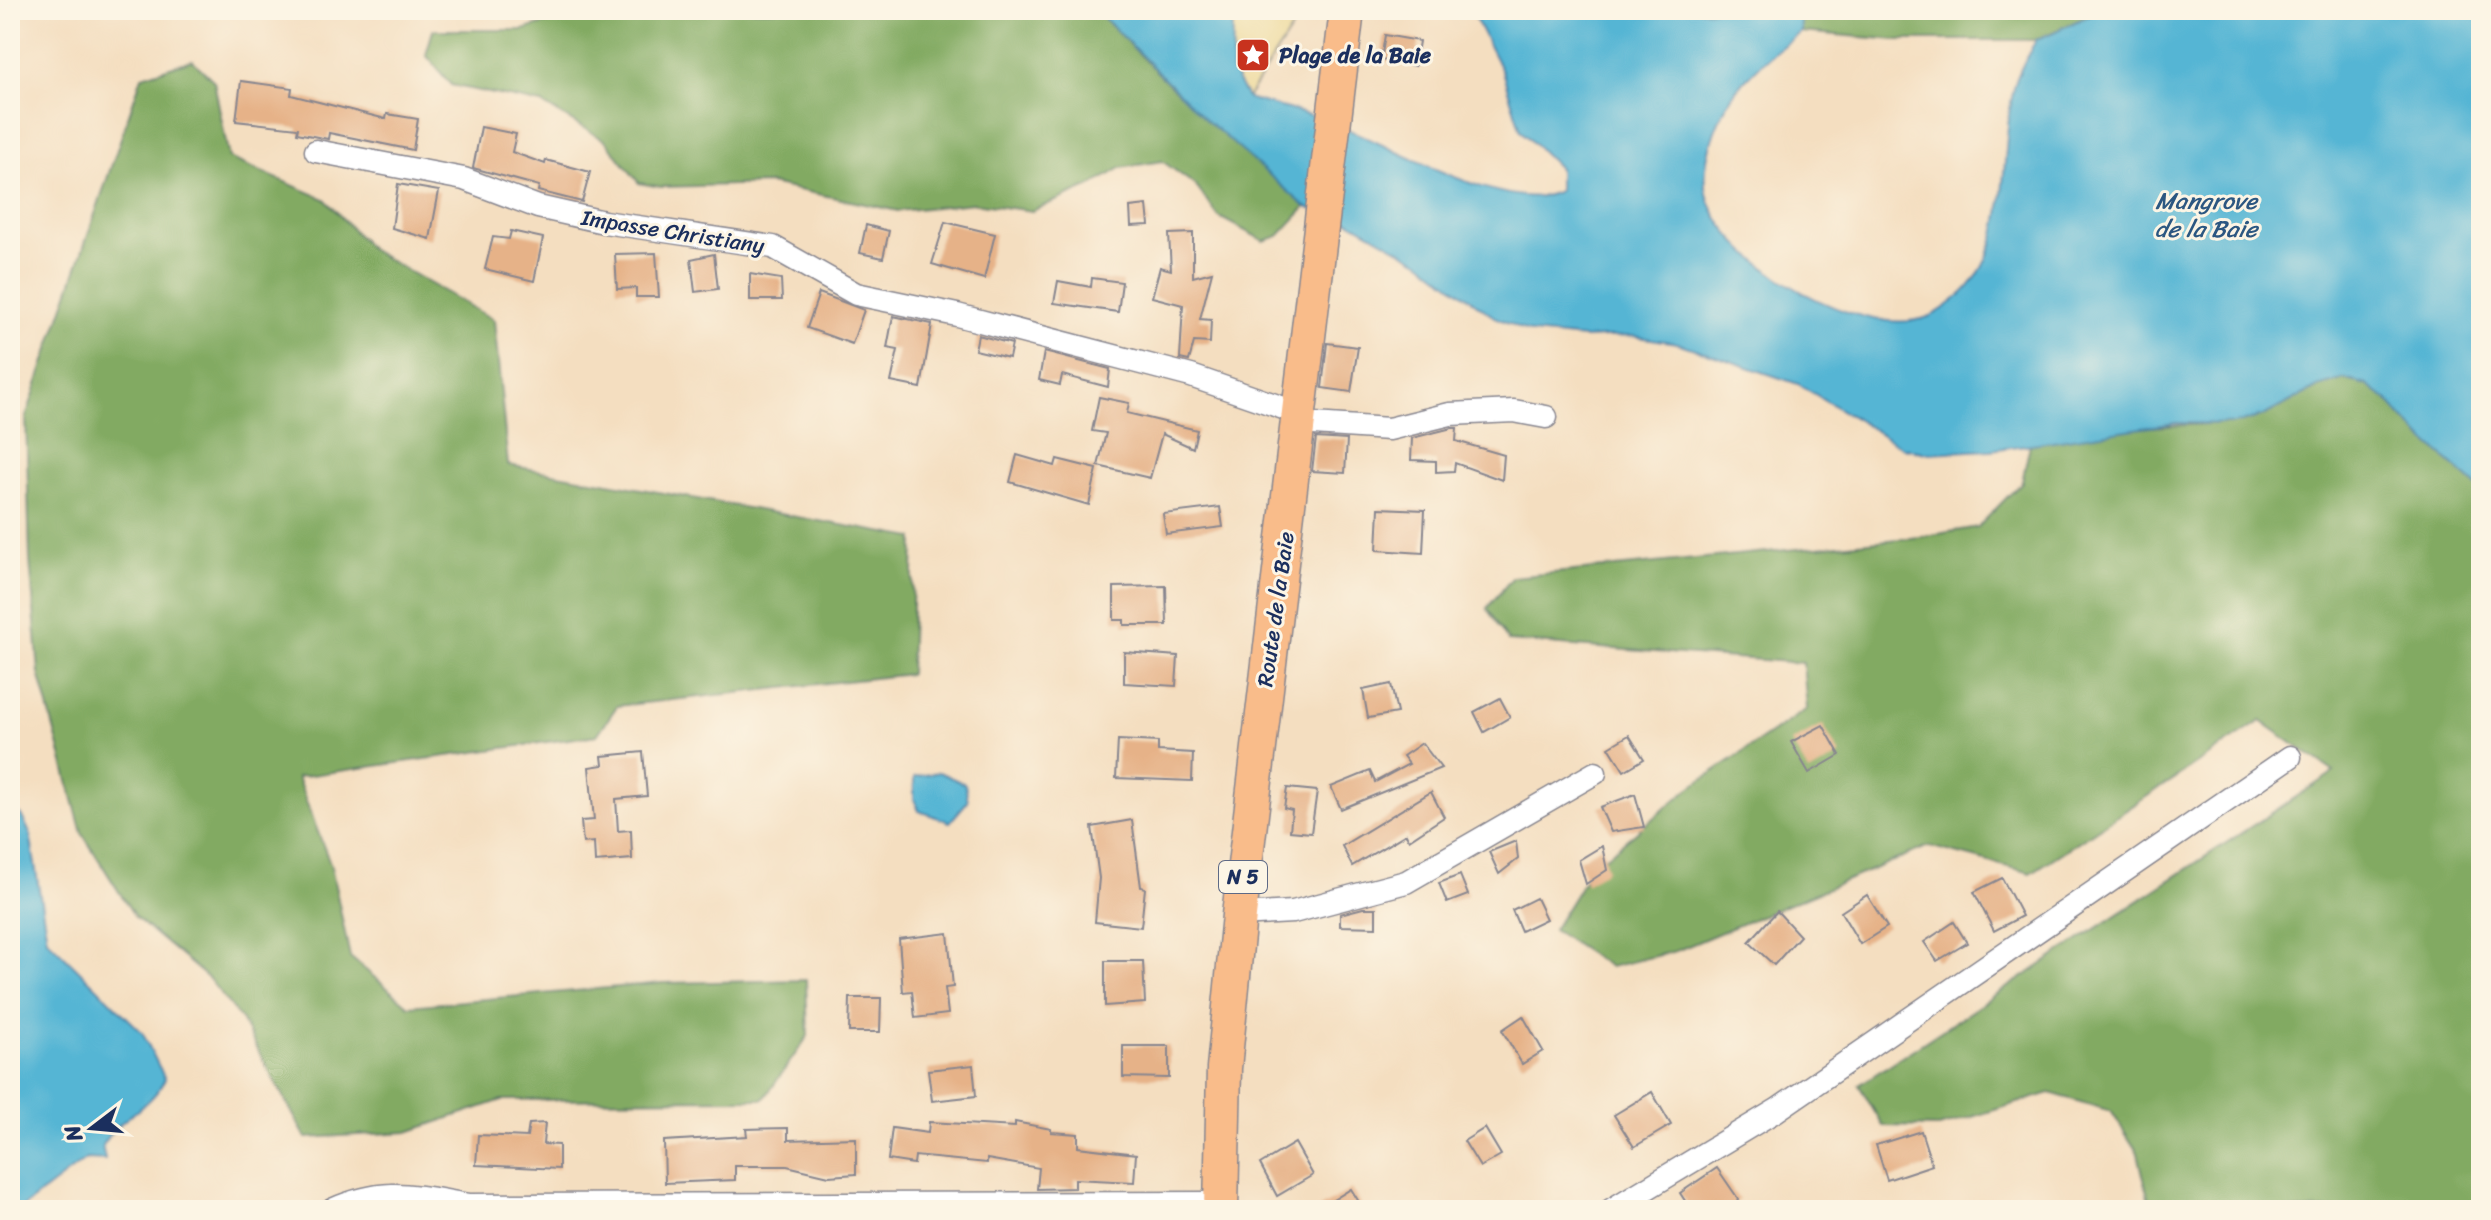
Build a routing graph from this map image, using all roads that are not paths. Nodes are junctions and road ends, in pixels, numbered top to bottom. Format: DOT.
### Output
graph roads {
  1 [pos="1347,10"];
  2 [pos="316,151"];
  3 [pos="1546,417"];
  4 [pos="1298,418"];
  5 [pos="2290,757"];
  6 [pos="1595,773"];
  7 [pos="1239,915"];
  8 [pos="1123,1206"];
  9 [pos="1220,1207"];
  10 [pos="332,1210"];
  11 [pos="1611,1210"];
  1 -- 4 [label="main road, Route de la Baie / N 5"];
  2 -- 4 [label="street, Impasse Christiany"];
  3 -- 4 [label="street, Impasse Christiany"];
  4 -- 7 [label="main road, Route de la Baie / N 5"];
  5 -- 11 [label="street"];
  6 -- 7 [label="street"];
  7 -- 9 [label="main road, Route de la Baie / N 5"];
  8 -- 9 [label="street"];
  8 -- 10 [label="street"];
}
